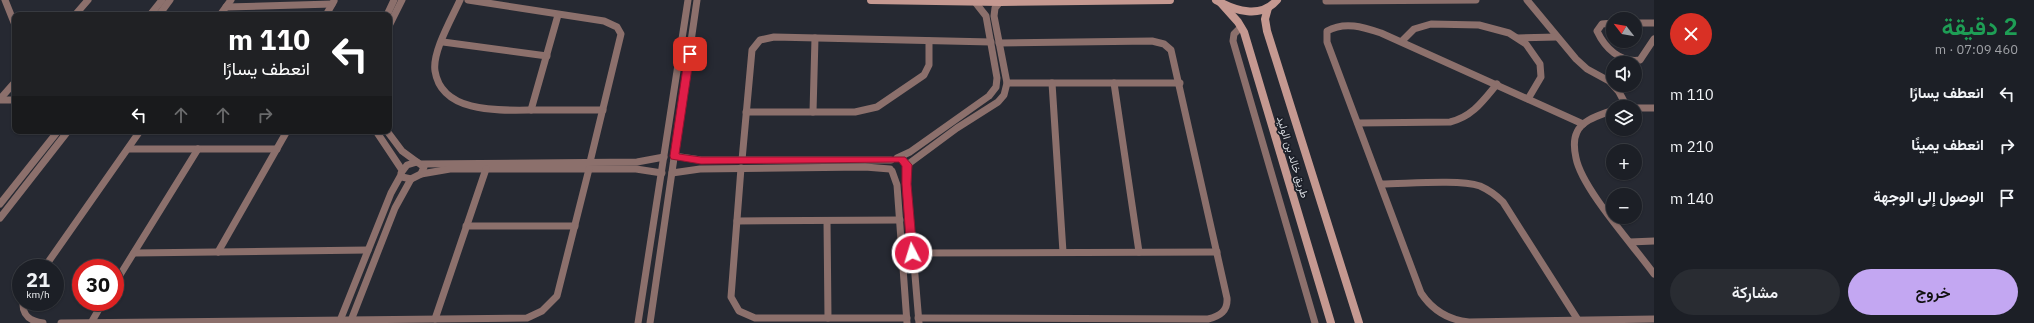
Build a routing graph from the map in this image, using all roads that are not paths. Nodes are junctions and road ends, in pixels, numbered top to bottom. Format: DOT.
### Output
graph roads {
  1 [pos="5,0"];
  2 [pos="88,0"];
  3 [pos="162,0"];
  4 [pos="170,0"];
  5 [pos="231,0"];
  6 [pos="394,0"];
  7 [pos="402,0"];
  8 [pos="460,0"];
  9 [pos="468,0"];
  10 [pos="688,0"];
  11 [pos="698,0"];
  12 [pos="871,0"];
  13 [pos="1170,0"];
  14 [pos="1211,0"];
  15 [pos="1277,0"];
  16 [pos="1344,0"];
  17 [pos="1443,0"];
  18 [pos="1453,0"];
  19 [pos="1476,0"];
  20 [pos="1527,0"];
  21 [pos="1326,1"];
  22 [pos="333,2"];
  23 [pos="975,2"];
  24 [pos="1000,2"];
  25 [pos="1219,2"];
  26 [pos="226,7"];
  27 [pos="1268,8"];
  28 [pos="78,12"];
  29 [pos="152,12"];
  30 [pos="160,12"];
  31 [pos="222,12"];
  32 [pos="328,12"];
  33 [pos="388,12"];
  34 [pos="558,15"];
  35 [pos="12,18"];
  36 [pos="392,20"];
  37 [pos="1642,23"];
  38 [pos="1654,23"];
  39 [pos="1606,24"];
  40 [pos="1241,27"];
  41 [pos="1557,37"];
  42 [pos="815,38"];
  43 [pos="1518,38"];
  44 [pos="1654,39"];
  45 [pos="928,41"];
  46 [pos="443,42"];
  47 [pos="991,42"];
  48 [pos="1402,42"];
  49 [pos="999,43"];
  50 [pos="1606,44"];
  51 [pos="1608,48"];
  52 [pos="547,56"];
  53 [pos="1007,83"];
  54 [pos="1052,83"];
  55 [pos="1114,83"];
  56 [pos="1180,84"];
  57 [pos="1496,84"];
  58 [pos="12,85"];
  59 [pos="3,93"];
  60 [pos="0,99"];
  61 [pos="1528,99"];
  62 [pos="12,100"];
  63 [pos="1623,100"];
  64 [pos="1642,108"];
  65 [pos="1654,108"];
  66 [pos="531,110"];
  67 [pos="603,110"];
  68 [pos="746,112"];
  69 [pos="814,112"];
  70 [pos="1606,113"];
  71 [pos="1358,123"];
  72 [pos="1583,124"];
  73 [pos="56,134"];
  74 [pos="66,134"];
  75 [pos="138,134"];
  76 [pos="285,134"];
  77 [pos="378,134"];
  78 [pos="389,134"];
  79 [pos="198,148"];
  80 [pos="128,149"];
  81 [pos="277,149"];
  82 [pos="674,156"];
  83 [pos="664,157"];
  84 [pos="894,159"];
  85 [pos="419,163"];
  86 [pos="742,164"];
  87 [pos="590,165"];
  88 [pos="907,167"];
  89 [pos="486,169"];
  90 [pos="891,170"];
  91 [pos="401,172"];
  92 [pos="662,173"];
  93 [pos="672,173"];
  94 [pos="421,174"];
  95 [pos="30,178"];
  96 [pos="20,179"];
  97 [pos="411,179"];
  98 [pos="1381,184"];
  99 [pos="0,204"];
  100 [pos="0,218"];
  101 [pos="900,220"];
  102 [pos="737,221"];
  103 [pos="827,221"];
  104 [pos="654,224"];
  105 [pos="664,224"];
  106 [pos="466,226"];
  107 [pos="575,226"];
  108 [pos="1654,241"];
  109 [pos="1630,242"];
  110 [pos="368,250"];
  111 [pos="218,252"];
  112 [pos="1063,252"];
  113 [pos="1138,252"];
  114 [pos="1217,252"];
  115 [pos="134,253"];
  116 [pos="912,253"];
  117 [pos="50,259"];
  118 [pos="124,269"];
  119 [pos="1654,274"];
  120 [pos="23,311"];
  121 [pos="97,311"];
  122 [pos="828,318"];
  123 [pos="435,319"];
  124 [pos="1654,319"];
  125 [pos="907,320"];
  126 [pos="918,320"];
  127 [pos="1578,320"];
  128 [pos="350,321"];
  129 [pos="339,322"];
  130 [pos="43,323"];
  131 [pos="61,323"];
  132 [pos="90,323"];
  133 [pos="638,323"];
  134 [pos="650,323"];
  135 [pos="1315,323"];
  136 [pos="1331,323"];
  137 [pos="1359,323"];
  1 -- 35 [label="street"];
  2 -- 28 [label="street"];
  3 -- 29 [label="street"];
  4 -- 30 [label="street"];
  5 -- 26 [label="street"];
  6 -- 33 [label="street"];
  7 -- 36 [label="street"];
  8 -- 46 [label="street"];
  9 -- 34 [label="street"];
  10 -- 83 [label="street"];
  11 -- 82 [label="street"];
  12 -- 23 [label="street"];
  13 -- 24 [label="street"];
  14 -- 25 [label="street"];
  15 -- 27 [label="street"];
  16 -- 17 [label="street"];
  16 -- 21 [label="street"];
  17 -- 18 [label="street"];
  18 -- 19 [label="street"];
  20 -- 41 [label="street"];
  22 -- 26 [label="street"];
  22 -- 32 [label="street"];
  23 -- 24 [label="street"];
  23 -- 47 [label="street"];
  24 -- 49 [label="street"];
  25 -- 27 [label="street"];
  25 -- 40 [label="street, طريق خالد بن الوليد"];
  26 -- 31 [label="street"];
  27 -- 137 [label="street, طريق خالد بن الوليد"];
  34 -- 52 [label="street"];
  34 -- 67 [label="street"];
  37 -- 38 [label="street"];
  39 -- 50 [label="street"];
  40 -- 135 [label="street"];
  40 -- 136 [label="street, طريق خالد بن الوليد"];
  41 -- 43 [label="street"];
  41 -- 63 [label="street"];
  42 -- 45 [label="street"];
  42 -- 68 [label="street"];
  42 -- 69 [label="street"];
  43 -- 48 [label="street"];
  43 -- 61 [label="street"];
  44 -- 51 [label="street"];
  45 -- 47 [label="street"];
  45 -- 69 [label="street"];
  46 -- 52 [label="street"];
  46 -- 66 [label="street"];
  47 -- 84 [label="street"];
  48 -- 57 [label="street"];
  48 -- 71 [label="street"];
  49 -- 53 [label="street"];
  49 -- 56 [label="street"];
  52 -- 66 [label="street"];
  53 -- 54 [label="street"];
  53 -- 88 [label="street"];
  54 -- 55 [label="street"];
  54 -- 112 [label="street"];
  55 -- 56 [label="street"];
  55 -- 113 [label="street"];
  56 -- 114 [label="street"];
  57 -- 61 [label="street"];
  57 -- 71 [label="street"];
  58 -- 59 [label="street"];
  59 -- 60 [label="street"];
  60 -- 62 [label="street"];
  61 -- 72 [label="street"];
  64 -- 65 [label="street"];
  66 -- 67 [label="street"];
  67 -- 87 [label="street"];
  68 -- 69 [label="street"];
  68 -- 86 [label="street"];
  70 -- 72 [label="street"];
  71 -- 98 [label="street"];
  72 -- 109 [label="street"];
  73 -- 96 [label="street"];
  74 -- 95 [label="street"];
  75 -- 80 [label="street"];
  76 -- 81 [label="street"];
  77 -- 91 [label="street"];
  78 -- 85 [label="street"];
  79 -- 80 [label="street"];
  79 -- 81 [label="street"];
  79 -- 115 [label="street"];
  80 -- 117 [label="street"];
  81 -- 111 [label="street"];
  82 -- 86 [label="street"];
  82 -- 93 [label="street"];
  83 -- 87 [label="street"];
  83 -- 92 [label="street"];
  84 -- 86 [label="street"];
  84 -- 88 [label="street"];
  84 -- 90 [label="street"];
  85 -- 87 [label="street"];
  85 -- 91 [label="street"];
  85 -- 94 [label="street"];
  86 -- 90 [label="street"];
  86 -- 93 [label="street"];
  86 -- 102 [label="street"];
  87 -- 89 [label="street"];
  87 -- 92 [label="street"];
  87 -- 107 [label="street"];
  88 -- 90 [label="street"];
  88 -- 116 [label="street"];
  89 -- 94 [label="street"];
  89 -- 106 [label="street"];
  90 -- 101 [label="street"];
  91 -- 97 [label="street"];
  91 -- 110 [label="street"];
  92 -- 104 [label="street"];
  93 -- 105 [label="street"];
  94 -- 97 [label="street"];
  95 -- 96 [label="street"];
  95 -- 100 [label="street"];
  96 -- 99 [label="street"];
  97 -- 128 [label="street"];
  98 -- 127 [label="street"];
  98 -- 127 [label="street"];
  101 -- 103 [label="street"];
  101 -- 125 [label="street"];
  102 -- 103 [label="street"];
  102 -- 122 [label="street"];
  103 -- 122 [label="street"];
  104 -- 105 [label="street"];
  104 -- 133 [label="street"];
  105 -- 134 [label="street"];
  106 -- 107 [label="street"];
  106 -- 123 [label="street"];
  107 -- 123 [label="street"];
  108 -- 109 [label="street"];
  109 -- 119 [label="street"];
  110 -- 111 [label="street"];
  110 -- 129 [label="street"];
  111 -- 115 [label="street"];
  112 -- 113 [label="street"];
  112 -- 116 [label="street"];
  113 -- 114 [label="street"];
  114 -- 126 [label="street"];
  115 -- 118 [label="street"];
  116 -- 126 [label="street"];
  120 -- 130 [label="street"];
  121 -- 132 [label="street"];
  122 -- 125 [label="street"];
  123 -- 128 [label="street"];
  124 -- 127 [label="street"];
  128 -- 129 [label="street"];
  129 -- 132 [label="street"];
  131 -- 132 [label="street"];
}
